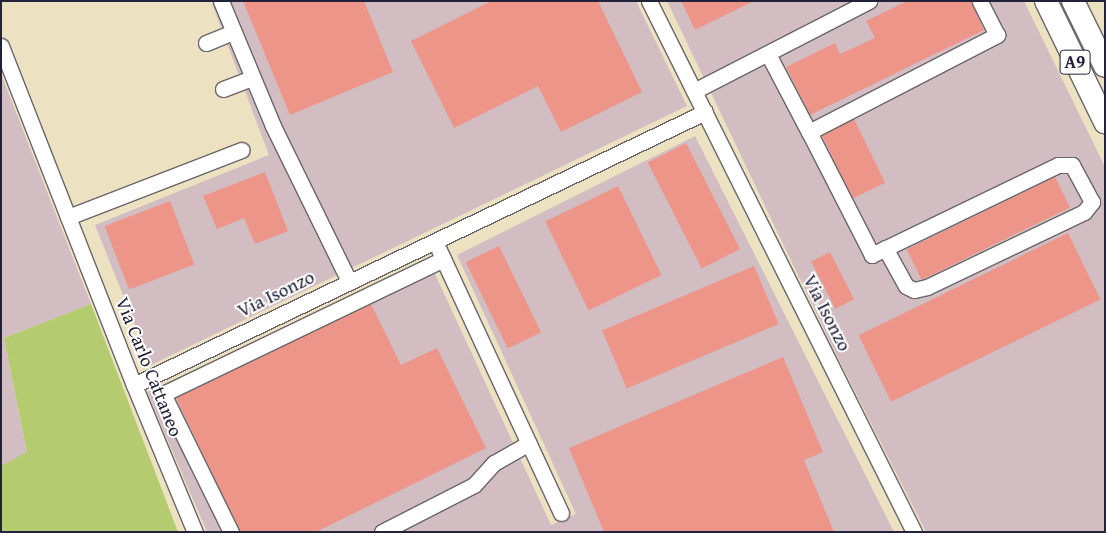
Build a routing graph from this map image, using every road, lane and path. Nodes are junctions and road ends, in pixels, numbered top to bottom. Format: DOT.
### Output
graph roads {
  1 [pos="221,1"];
  2 [pos="650,1"];
  3 [pos="869,1"];
  4 [pos="980,1"];
  5 [pos="1046,1"];
  6 [pos="1073,1"];
  7 [pos="233,32"];
  8 [pos="206,43"];
  9 [pos="1,46"];
  10 [pos="768,54"];
  11 [pos="1105,66"];
  12 [pos="252,78"];
  13 [pos="222,89"];
  14 [pos="694,91"];
  15 [pos="705,112"];
  16 [pos="1105,122"];
  17 [pos="810,132"];
  18 [pos="242,150"];
  19 [pos="68,216"];
  20 [pos="434,239"];
  21 [pos="885,248"];
  22 [pos="443,258"];
  23 [pos="349,282"];
  24 [pos="134,385"];
  25 [pos="528,443"];
  26 [pos="561,513"];
  27 [pos="195,532"];
  28 [pos="230,532"];
  29 [pos="382,532"];
  30 [pos="914,532"];
  1 -- 7 [label="street"];
  2 -- 14 [label="street, Via Isonzo"];
  3 -- 10 [label="street"];
  4 -- 17 [label="street"];
  5 -- 16 [label="highway, A9"];
  6 -- 11 [label="highway, A9"];
  7 -- 8 [label="street"];
  7 -- 12 [label="street"];
  9 -- 19 [label="street, Via Carlo Cattaneo"];
  10 -- 14 [label="street"];
  10 -- 17 [label="street"];
  12 -- 13 [label="street"];
  12 -- 23 [label="street"];
  14 -- 15 [label="street, Via Isonzo"];
  15 -- 20 [label="street, Via Isonzo"];
  15 -- 30 [label="street, Via Isonzo"];
  17 -- 21 [label="street"];
  18 -- 19 [label="street"];
  19 -- 24 [label="street, Via Carlo Cattaneo"];
  20 -- 22 [label="street"];
  20 -- 23 [label="street, Via Isonzo"];
  21 -- 21 [label="street"];
  22 -- 25 [label="street"];
  22 -- 28 [label="street"];
  23 -- 24 [label="street, Via Isonzo"];
  24 -- 27 [label="street, Via Carlo Cattaneo"];
  25 -- 26 [label="street"];
  25 -- 29 [label="street"];
}
